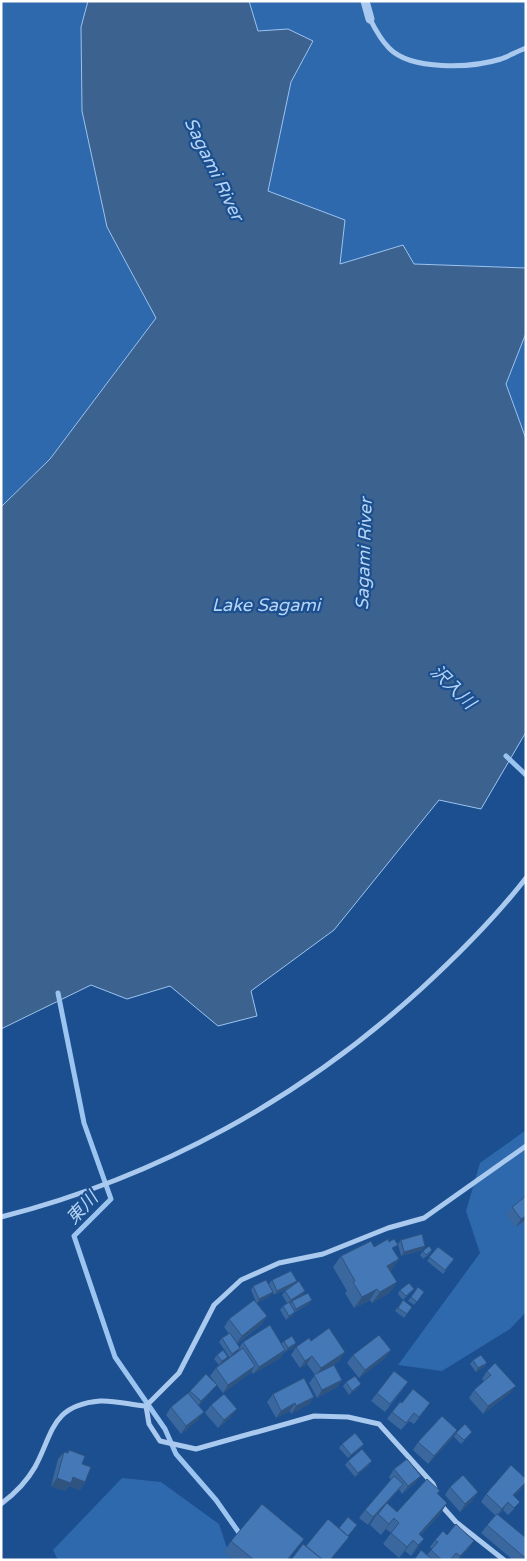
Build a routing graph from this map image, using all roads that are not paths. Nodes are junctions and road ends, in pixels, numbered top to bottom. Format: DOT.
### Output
graph roads {
  1 [pos="365,1"];
  2 [pos="370,19"];
  3 [pos="526,48"];
  4 [pos="526,878"];
  5 [pos="526,1146"];
  6 [pos="1,1217"];
  7 [pos="146,1406"];
  8 [pos="1,1504"];
  9 [pos="504,1560"];
  1 -- 2 [label="street"];
  2 -- 3 [label="street"];
  4 -- 6 [label="street"];
  5 -- 7 [label="street"];
  7 -- 8 [label="street"];
  7 -- 9 [label="street"];
}
